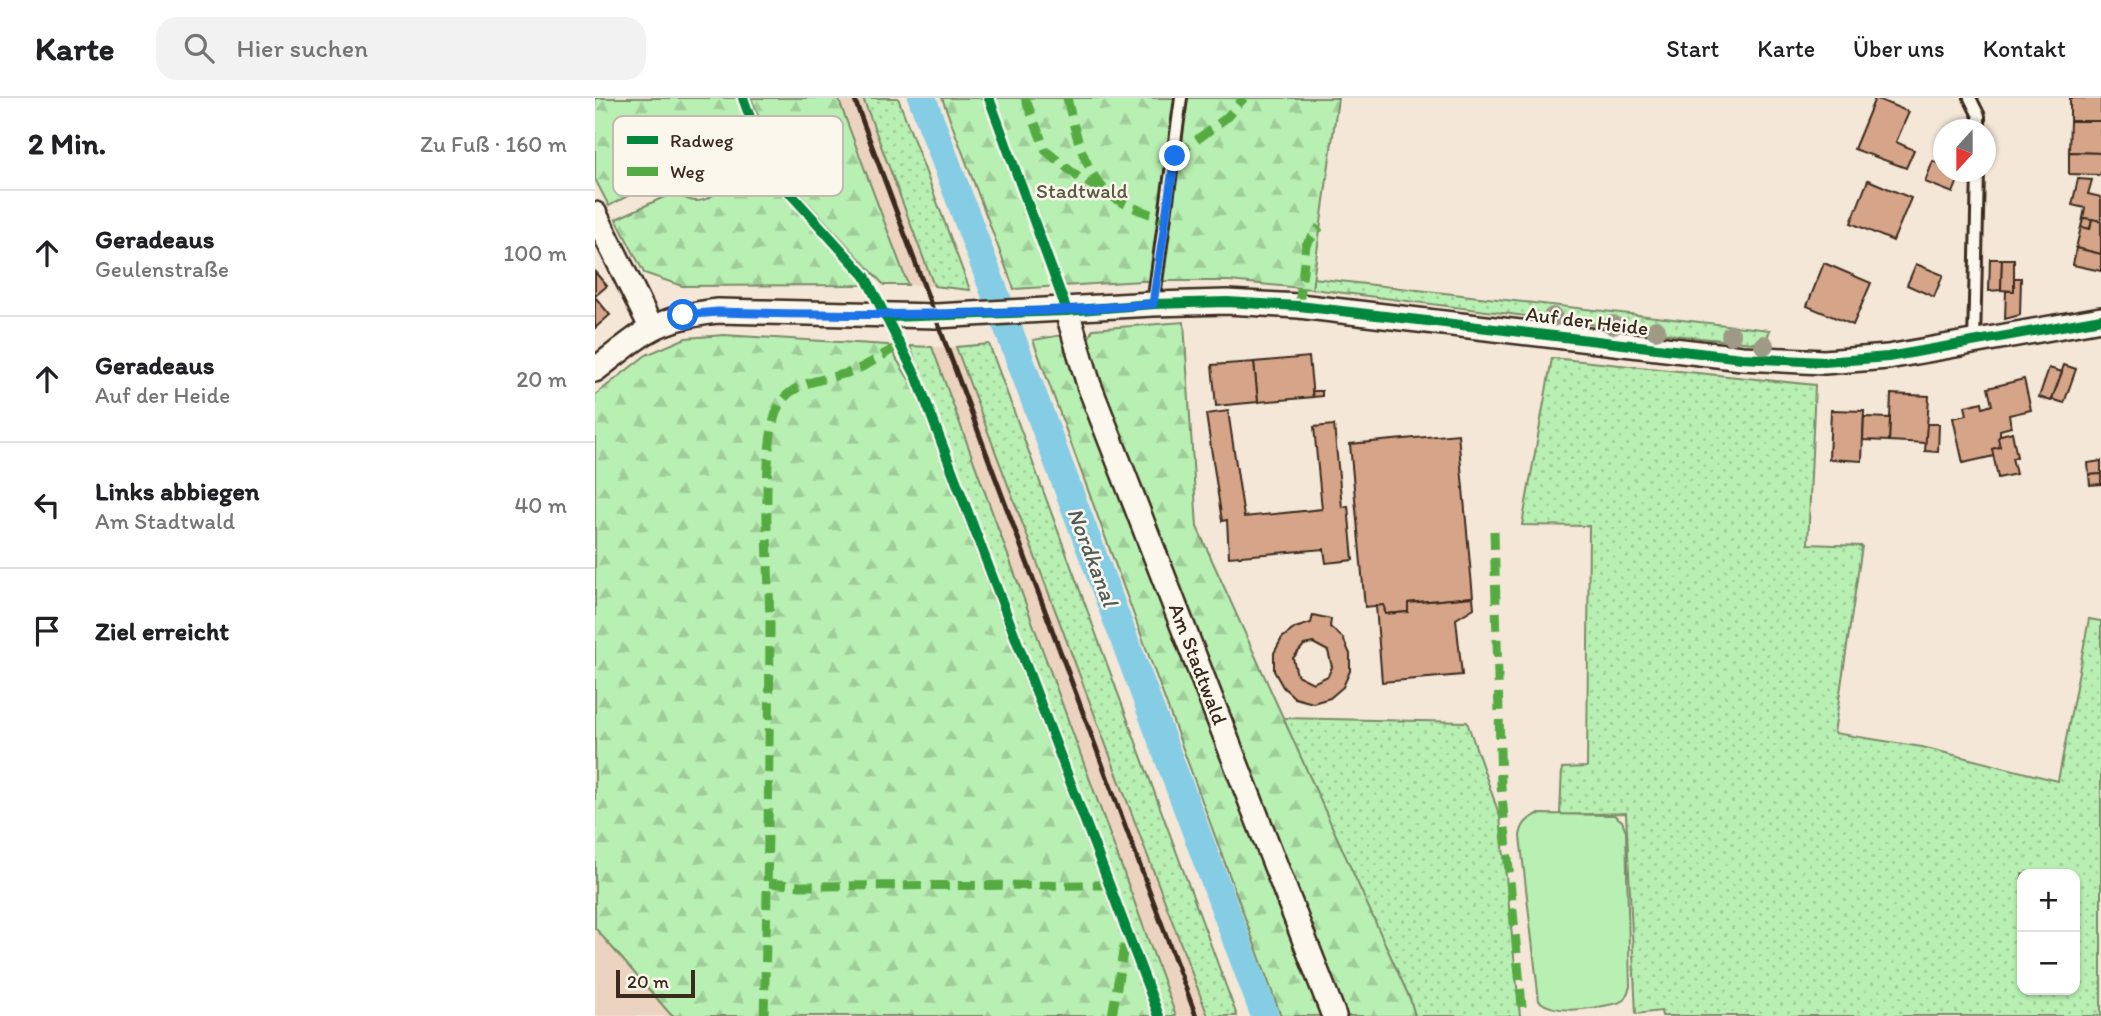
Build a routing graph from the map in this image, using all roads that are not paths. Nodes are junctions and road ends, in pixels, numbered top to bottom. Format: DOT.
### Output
graph roads {
  1 [pos="1181,98"];
  2 [pos="1971,98"];
  3 [pos="1979,119"];
  4 [pos="1978,182"];
  5 [pos="595,214"];
  6 [pos="1153,304"];
  7 [pos="1067,311"];
  8 [pos="2101,319"];
  9 [pos="651,327"];
  10 [pos="1974,343"];
  11 [pos="595,370"];
  12 [pos="1334,1016"];
  1 -- 6 [label="lane"];
  2 -- 3 [label="lane"];
  4 -- 10 [label="lane"];
  5 -- 9 [label="street"];
  6 -- 7 [label="street, Auf der Heide"];
  6 -- 10 [label="street, Auf der Heide"];
  7 -- 9 [label="street, Auf der Heide"];
  7 -- 12 [label="street, Am Stadtwald"];
  8 -- 10 [label="street, Auf der Heide"];
  9 -- 11 [label="street, Auf der Heide"];
}
